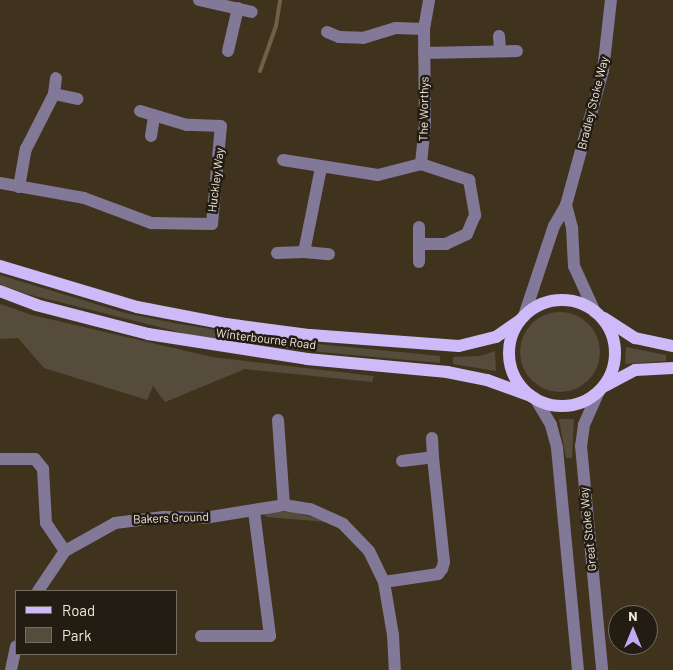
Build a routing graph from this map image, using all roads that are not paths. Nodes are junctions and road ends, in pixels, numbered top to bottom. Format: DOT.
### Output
graph roads {
  1 [pos="199,0"];
  2 [pos="429,0"];
  3 [pos="611,0"];
  4 [pos="238,8"];
  5 [pos="252,12"];
  6 [pos="424,29"];
  7 [pos="327,32"];
  8 [pos="500,36"];
  9 [pos="228,51"];
  10 [pos="500,51"];
  11 [pos="517,51"];
  12 [pos="424,53"];
  13 [pos="56,78"];
  14 [pos="54,94"];
  15 [pos="77,99"];
  16 [pos="140,111"];
  17 [pos="154,116"];
  18 [pos="151,136"];
  19 [pos="283,160"];
  20 [pos="422,164"];
  21 [pos="321,168"];
  22 [pos="0,183"];
  23 [pos="19,187"];
  24 [pos="566,205"];
  25 [pos="419,227"];
  26 [pos="419,244"];
  27 [pos="304,252"];
  28 [pos="277,253"];
  29 [pos="329,254"];
  30 [pos="419,262"];
  31 [pos="0,266"];
  32 [pos="0,291"];
  33 [pos="597,313"];
  34 [pos="522,318"];
  35 [pos="673,346"];
  36 [pos="673,368"];
  37 [pos="601,389"];
  38 [pos="533,397"];
  39 [pos="278,420"];
  40 [pos="432,438"];
  41 [pos="433,456"];
  42 [pos="0,459"];
  43 [pos="402,461"];
  44 [pos="284,505"];
  45 [pos="254,512"];
  46 [pos="65,551"];
  47 [pos="384,582"];
  48 [pos="39,590"];
  49 [pos="201,636"];
  50 [pos="15,652"];
  51 [pos="11,670"];
  52 [pos="395,670"];
  53 [pos="578,670"];
  54 [pos="602,670"];
  1 -- 4 [label="street"];
  2 -- 6 [label="street, The Worthys"];
  3 -- 24 [label="street, Bradley Stoke Way"];
  4 -- 5 [label="street"];
  4 -- 9 [label="street"];
  6 -- 7 [label="street"];
  6 -- 12 [label="street, The Worthys"];
  8 -- 10 [label="street"];
  10 -- 11 [label="street"];
  10 -- 12 [label="street"];
  12 -- 20 [label="street, The Worthys"];
  13 -- 14 [label="street"];
  14 -- 15 [label="street"];
  14 -- 23 [label="street"];
  16 -- 17 [label="street, Huckley Way"];
  17 -- 18 [label="street"];
  17 -- 23 [label="street, Huckley Way"];
  19 -- 21 [label="street"];
  20 -- 21 [label="street"];
  20 -- 26 [label="street"];
  21 -- 27 [label="street"];
  22 -- 23 [label="street, Huckley Way"];
  24 -- 33 [label="street, Bradley Stoke Way"];
  24 -- 34 [label="street, Bradley Stoke Way"];
  25 -- 26 [label="street"];
  26 -- 30 [label="street"];
  27 -- 28 [label="street"];
  27 -- 29 [label="street"];
  31 -- 34 [label="main road, Winterbourne Road"];
  32 -- 38 [label="main road, Winterbourne Road"];
  33 -- 34 [label="main road"];
  33 -- 35 [label="main road"];
  33 -- 37 [label="main road"];
  34 -- 38 [label="main road"];
  36 -- 37 [label="main road"];
  37 -- 38 [label="main road"];
  37 -- 54 [label="street, Great Stoke Way"];
  38 -- 53 [label="street, Great Stoke Way"];
  39 -- 44 [label="street"];
  40 -- 41 [label="street"];
  41 -- 43 [label="street"];
  41 -- 47 [label="street"];
  42 -- 46 [label="street"];
  44 -- 45 [label="street, Bakers Ground"];
  44 -- 47 [label="street, Bakers Ground"];
  45 -- 46 [label="street, Bakers Ground"];
  45 -- 49 [label="street"];
  46 -- 48 [label="street, Bakers Ground"];
  47 -- 52 [label="street, Bakers Ground"];
  50 -- 51 [label="street"];
}
